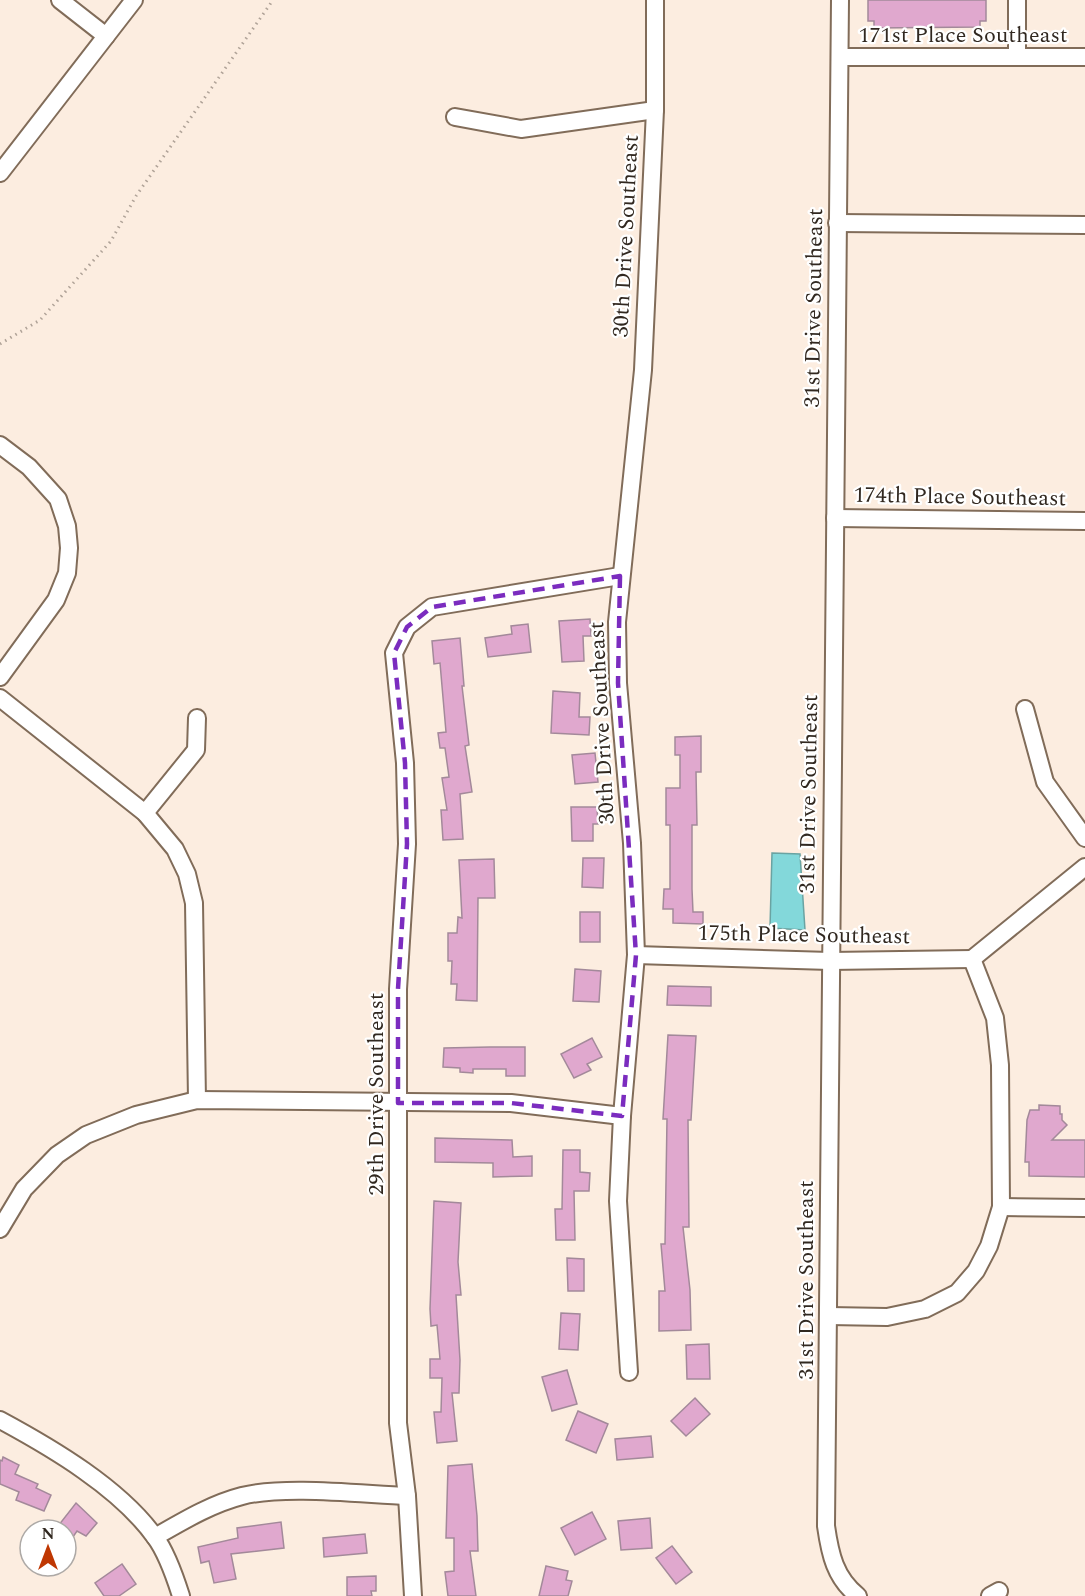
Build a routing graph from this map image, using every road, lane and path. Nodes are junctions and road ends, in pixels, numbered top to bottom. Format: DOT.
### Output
graph roads {
  1 [pos="60,0"];
  2 [pos="134,0"];
  3 [pos="273,0"];
  4 [pos="654,0"];
  5 [pos="840,0"];
  6 [pos="1017,0"];
  7 [pos="106,36"];
  8 [pos="1017,56"];
  9 [pos="840,57"];
  10 [pos="1085,57"];
  11 [pos="655,110"];
  12 [pos="455,117"];
  13 [pos="0,173"];
  14 [pos="837,223"];
  15 [pos="1085,225"];
  16 [pos="0,344"];
  17 [pos="0,446"];
  18 [pos="835,518"];
  19 [pos="1085,521"];
  20 [pos="620,576"];
  21 [pos="0,677"];
  22 [pos="0,698"];
  23 [pos="1025,708"];
  24 [pos="197,717"];
  25 [pos="145,813"];
  26 [pos="1085,838"];
  27 [pos="1085,867"];
  28 [pos="636,955"];
  29 [pos="972,959"];
  30 [pos="830,961"];
  31 [pos="197,1100"];
  32 [pos="398,1103"];
  33 [pos="622,1116"];
  34 [pos="1001,1207"];
  35 [pos="1085,1208"];
  36 [pos="0,1229"];
  37 [pos="829,1316"];
  38 [pos="629,1372"];
  39 [pos="0,1420"];
  40 [pos="406,1496"];
  41 [pos="155,1537"];
  42 [pos="182,1596"];
  43 [pos="413,1596"];
  44 [pos="858,1596"];
  1 -- 7 [label="street"];
  2 -- 7 [label="street"];
  3 -- 16 [label="path"];
  4 -- 11 [label="street, 30th Drive Southeast"];
  5 -- 9 [label="street, 31st Drive Southeast"];
  6 -- 8 [label="street"];
  7 -- 13 [label="street"];
  8 -- 9 [label="street, 171st Place Southeast"];
  8 -- 10 [label="street, 171st Place Southeast"];
  9 -- 14 [label="street, 31st Drive Southeast"];
  11 -- 12 [label="street"];
  11 -- 20 [label="street, 30th Drive Southeast"];
  14 -- 15 [label="street"];
  14 -- 18 [label="street, 31st Drive Southeast"];
  17 -- 21 [label="street"];
  18 -- 19 [label="street, 174th Place Southeast"];
  18 -- 30 [label="street, 31st Drive Southeast"];
  20 -- 28 [label="street, 30th Drive Southeast"];
  20 -- 32 [label="street, 29th Drive Southeast"];
  22 -- 25 [label="street"];
  23 -- 26 [label="street"];
  24 -- 25 [label="street"];
  25 -- 31 [label="street"];
  27 -- 29 [label="street"];
  28 -- 30 [label="street, 175th Place Southeast"];
  28 -- 33 [label="street, 30th Drive Southeast"];
  29 -- 30 [label="street, 175th Place Southeast"];
  29 -- 34 [label="street"];
  30 -- 37 [label="street, 31st Drive Southeast"];
  31 -- 32 [label="street"];
  31 -- 36 [label="street"];
  32 -- 33 [label="street"];
  32 -- 40 [label="street, 29th Drive Southeast"];
  33 -- 38 [label="street, 30th Drive Southeast"];
  34 -- 35 [label="street"];
  34 -- 37 [label="street"];
  37 -- 44 [label="street, 31st Drive Southeast"];
  39 -- 41 [label="street"];
  40 -- 41 [label="street"];
  40 -- 43 [label="street, 29th Drive Southeast"];
  41 -- 42 [label="street"];
}
